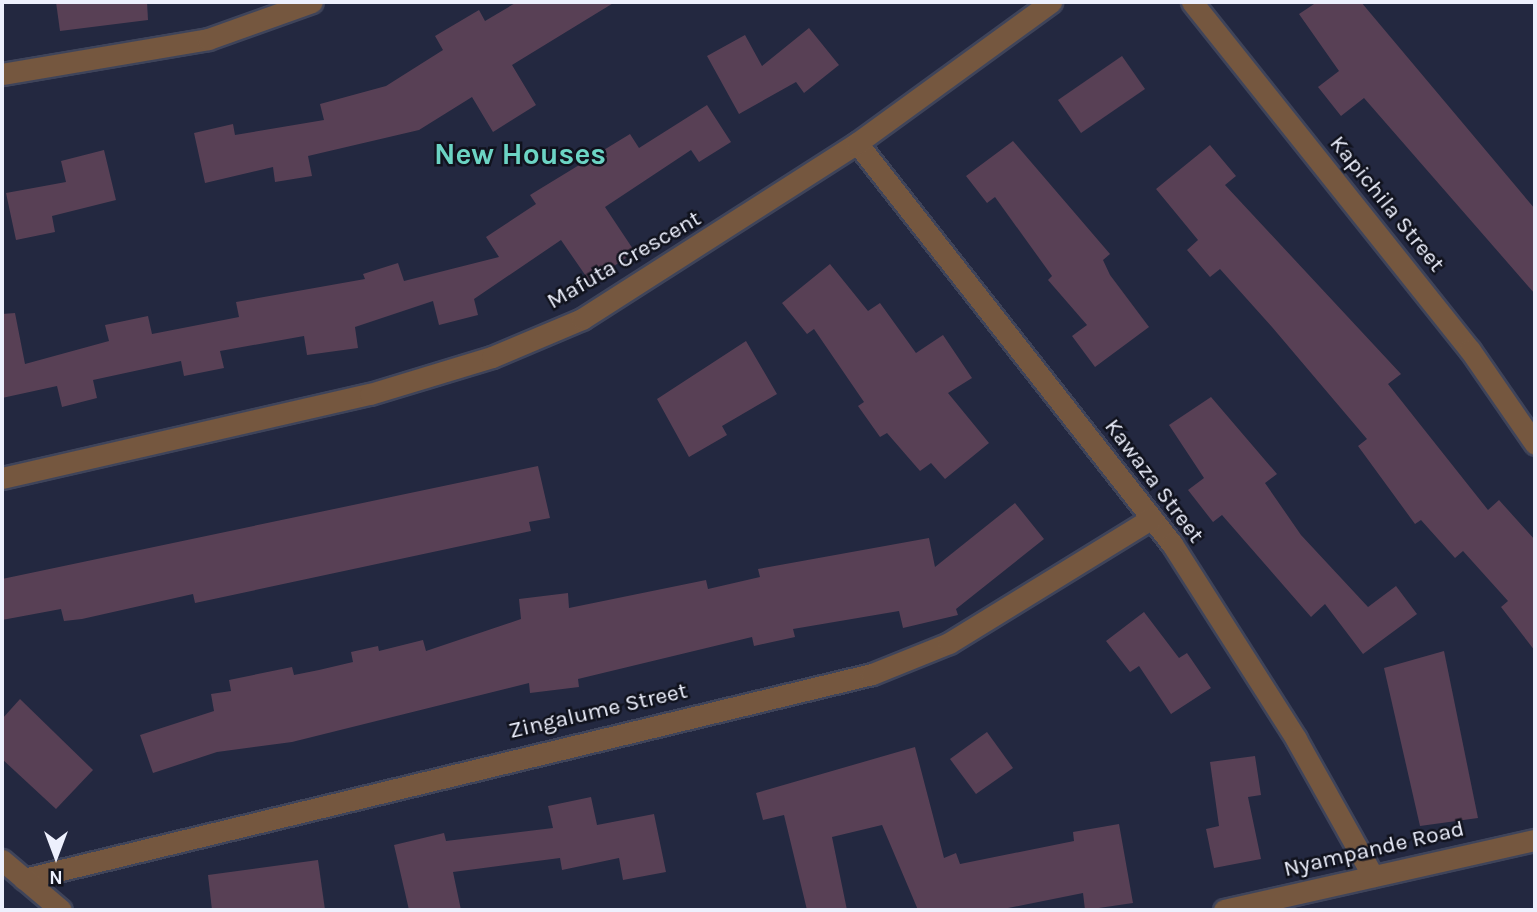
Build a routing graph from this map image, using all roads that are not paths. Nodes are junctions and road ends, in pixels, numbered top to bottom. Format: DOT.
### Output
graph roads {
  1 [pos="312,2"];
  2 [pos="1051,2"];
  3 [pos="1192,2"];
  4 [pos="2,74"];
  5 [pos="857,143"];
  6 [pos="1535,444"];
  7 [pos="2,478"];
  8 [pos="1152,518"];
  9 [pos="1535,840"];
  10 [pos="2,860"];
  11 [pos="1373,876"];
  12 [pos="24,879"];
  13 [pos="61,910"];
  14 [pos="1224,910"];
  1 -- 4 [label="street"];
  2 -- 5 [label="street, Mafuta Crescent"];
  3 -- 6 [label="street, Kapichila Street"];
  5 -- 7 [label="street, Mafuta Crescent"];
  5 -- 8 [label="street, Kawaza Street"];
  8 -- 11 [label="street, Kawaza Street"];
  8 -- 12 [label="street, Zingalume Street"];
  9 -- 11 [label="street, Nyampande Road"];
  10 -- 12 [label="street"];
  11 -- 14 [label="street, Nyampande Road"];
  12 -- 13 [label="street"];
}
